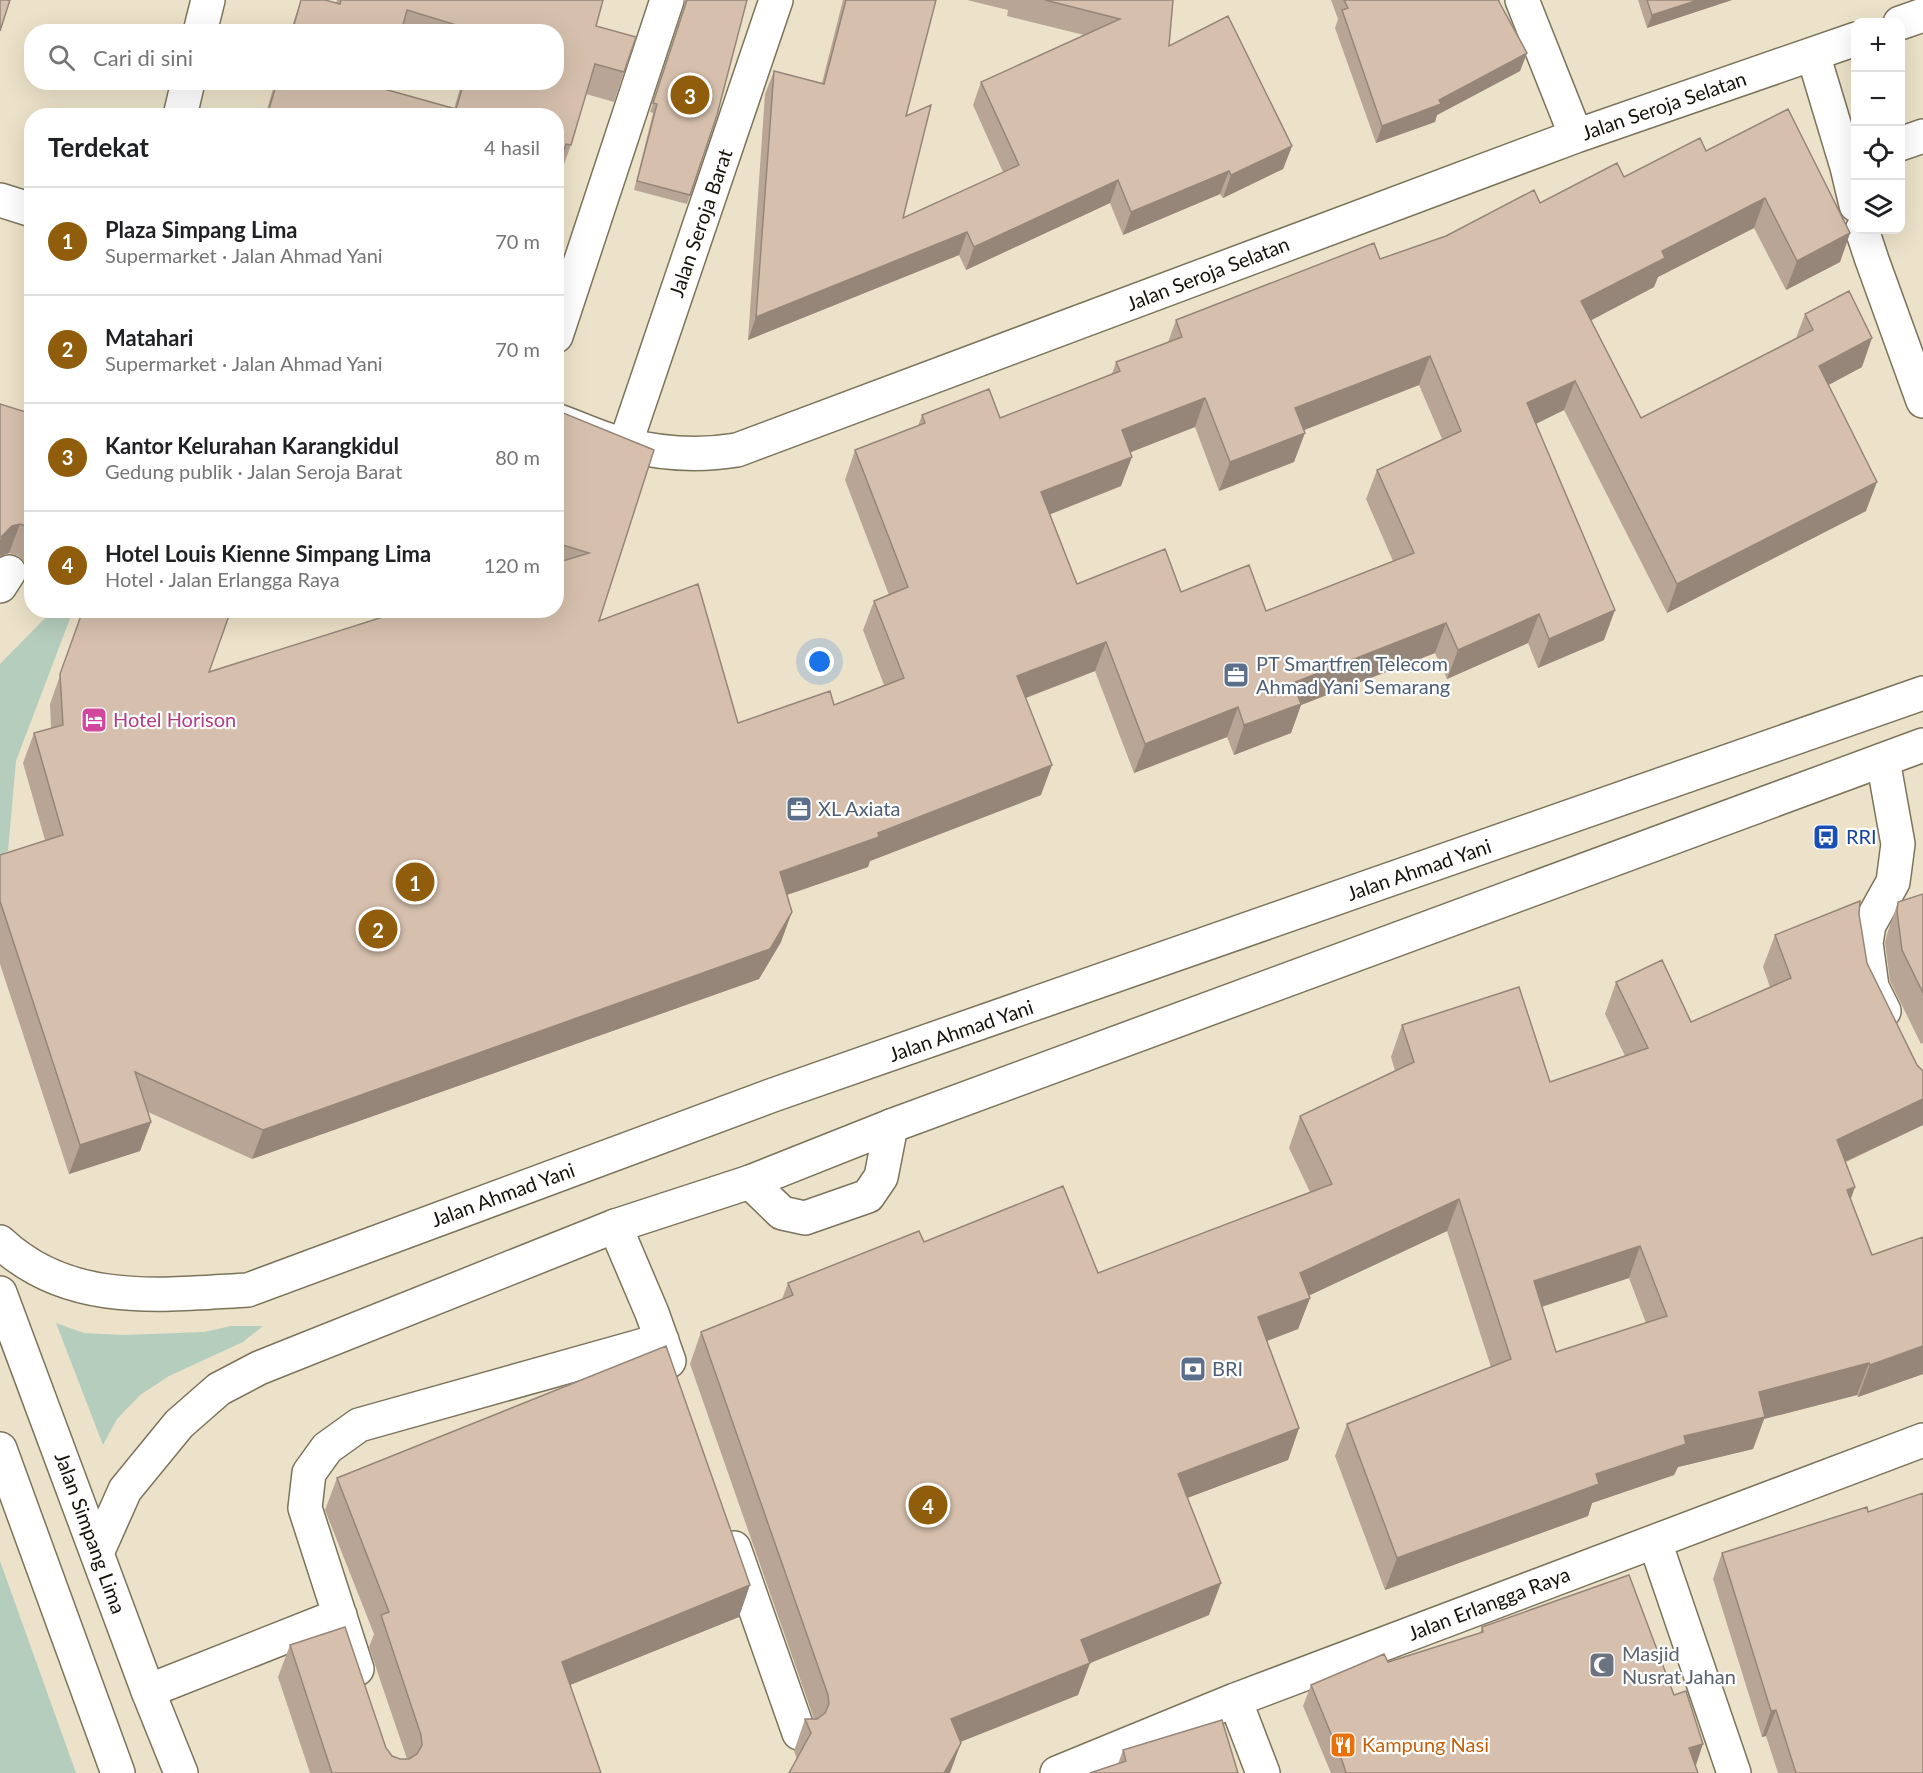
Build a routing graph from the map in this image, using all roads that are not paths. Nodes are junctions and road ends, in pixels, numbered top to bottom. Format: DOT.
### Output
graph roads {
  1 [pos="208,0"];
  2 [pos="667,0"];
  3 [pos="776,0"];
  4 [pos="1522,0"];
  5 [pos="1923,15"];
  6 [pos="1905,21"];
  7 [pos="203,24"];
  8 [pos="1851,41"];
  9 [pos="1813,54"];
  10 [pos="186,90"];
  11 [pos="182,108"];
  12 [pos="1576,136"];
  13 [pos="1923,136"];
  14 [pos="1905,142"];
  15 [pos="1851,165"];
  16 [pos="0,200"];
  17 [pos="24,208"];
  18 [pos="1863,234"];
  19 [pos="564,312"];
  20 [pos="1923,400"];
  21 [pos="564,423"];
  22 [pos="625,445"];
  23 [pos="1923,693"];
  24 [pos="1923,746"];
  25 [pos="1883,760"];
  26 [pos="1897,1038"];
  27 [pos="891,1126"];
  28 [pos="750,1182"];
  29 [pos="615,1226"];
  30 [pos="0,1242"];
  31 [pos="0,1293"];
  32 [pos="662,1340"];
  33 [pos="677,1385"];
  34 [pos="1923,1440"];
  35 [pos="0,1449"];
  36 [pos="724,1520"];
  37 [pos="1655,1542"];
  38 [pos="97,1552"];
  39 [pos="340,1615"];
  40 [pos="148,1690"];
  41 [pos="364,1692"];
  42 [pos="1235,1700"];
  43 [pos="799,1733"];
  44 [pos="118,1773"];
  45 [pos="181,1773"];
  46 [pos="1058,1773"];
  47 [pos="1263,1773"];
  48 [pos="1734,1773"];
  1 -- 7 [label="main road"];
  2 -- 19 [label="main road"];
  3 -- 22 [label="main road, Jalan Seroja Barat"];
  4 -- 12 [label="main road"];
  5 -- 6 [label="main road"];
  8 -- 9 [label="main road, Jalan Seroja Selatan"];
  9 -- 12 [label="main road, Jalan Seroja Selatan"];
  9 -- 15 [label="main road"];
  10 -- 11 [label="main road"];
  12 -- 22 [label="main road, Jalan Seroja Selatan"];
  13 -- 14 [label="main road"];
  16 -- 17 [label="main road"];
  18 -- 20 [label="main road"];
  21 -- 22 [label="main road, Jalan Seroja Selatan"];
  23 -- 30 [label="main road, Jalan Ahmad Yani"];
  24 -- 25 [label="main road"];
  25 -- 26 [label="main road"];
  25 -- 27 [label="main road"];
  27 -- 28 [label="main road"];
  27 -- 28 [label="main road"];
  28 -- 29 [label="main road"];
  29 -- 32 [label="main road"];
  29 -- 38 [label="main road"];
  31 -- 38 [label="main road, Jalan Simpang Lima"];
  32 -- 33 [label="main road"];
  32 -- 39 [label="main road"];
  34 -- 37 [label="main road, Jalan Erlangga Raya"];
  35 -- 44 [label="main road"];
  36 -- 43 [label="main road"];
  37 -- 42 [label="main road, Jalan Erlangga Raya"];
  37 -- 48 [label="main road"];
  38 -- 40 [label="main road, Jalan Simpang Lima"];
  39 -- 40 [label="main road"];
  39 -- 41 [label="main road"];
  40 -- 45 [label="main road, Jalan Simpang Lima"];
  42 -- 46 [label="main road, Jalan Erlangga Raya"];
  42 -- 47 [label="main road"];
}
